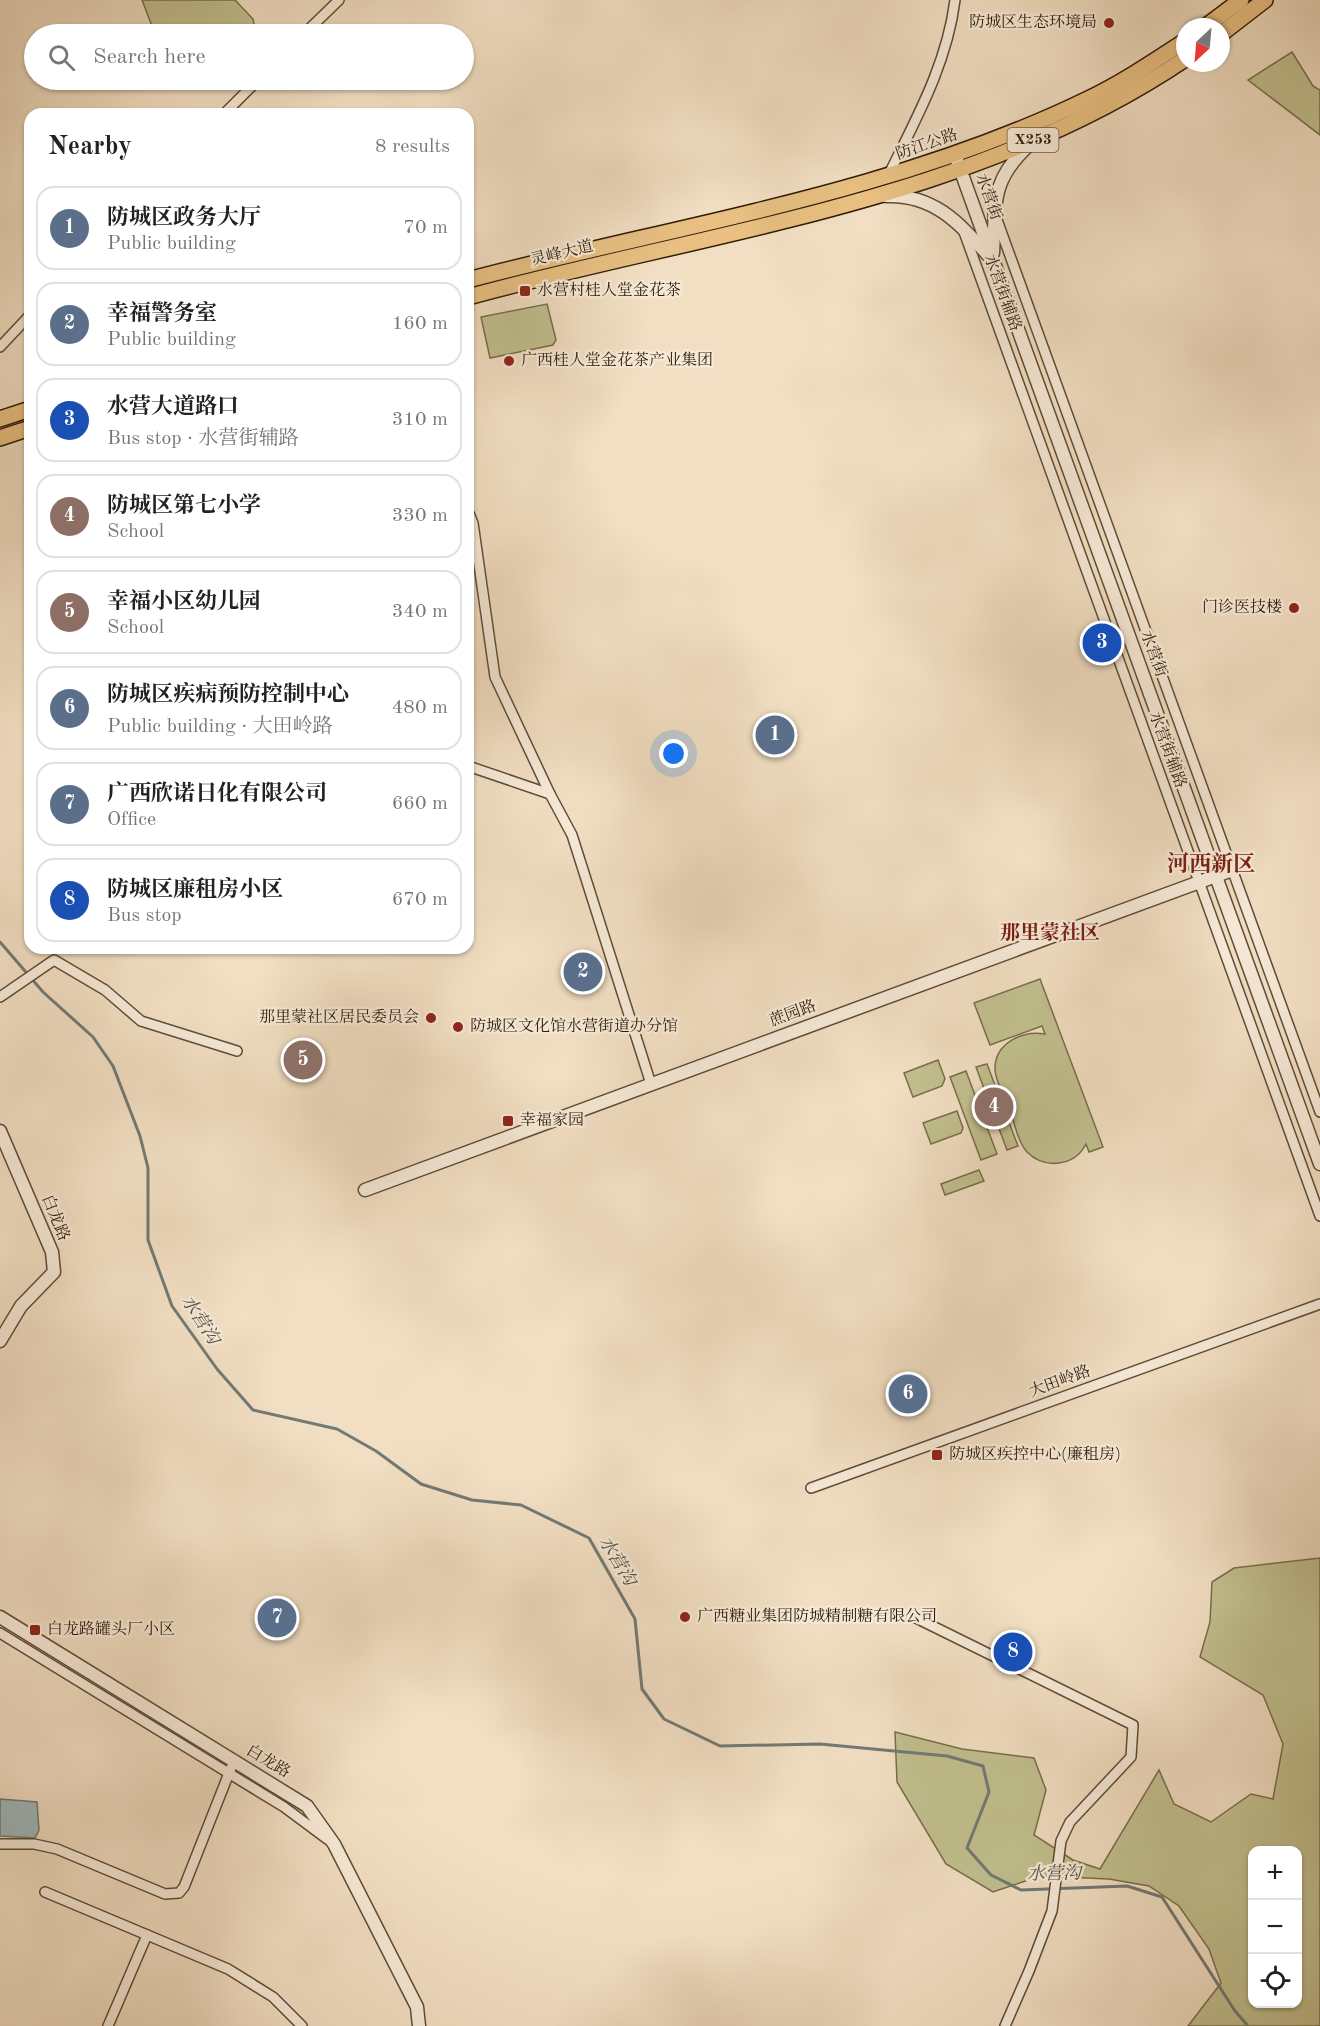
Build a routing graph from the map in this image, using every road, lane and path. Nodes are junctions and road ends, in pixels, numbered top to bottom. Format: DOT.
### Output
graph roads {
  1 [pos="339,0"];
  2 [pos="955,0"];
  3 [pos="1241,0"];
  4 [pos="1265,0"];
  5 [pos="1217,18"];
  6 [pos="314,24"];
  7 [pos="1230,27"];
  8 [pos="1176,46"];
  9 [pos="1176,64"];
  10 [pos="248,90"];
  11 [pos="230,108"];
  12 [pos="1034,140"];
  13 [pos="957,162"];
  14 [pos="888,177"];
  15 [pos="870,197"];
  16 [pos="995,213"];
  17 [pos="962,227"];
  18 [pos="663,240"];
  19 [pos="993,260"];
  20 [pos="474,279"];
  21 [pos="474,295"];
  22 [pos="24,321"];
  23 [pos="0,347"];
  24 [pos="24,411"];
  25 [pos="0,419"];
  26 [pos="24,430"];
  27 [pos="0,438"];
  28 [pos="474,530"];
  29 [pos="474,768"];
  30 [pos="550,794"];
  31 [pos="1232,870"];
  32 [pos="1216,876"];
  33 [pos="1199,882"];
  34 [pos="0,997"];
  35 [pos="237,1051"];
  36 [pos="651,1084"];
  37 [pos="1320,1112"];
  38 [pos="0,1131"];
  39 [pos="1320,1164"];
  40 [pos="365,1190"];
  41 [pos="1320,1216"];
  42 [pos="1320,1304"];
  43 [pos="0,1341"];
  44 [pos="811,1488"];
  45 [pos="912,1616"];
  46 [pos="0,1617"];
  47 [pos="0,1633"];
  48 [pos="234,1760"];
  49 [pos="229,1773"];
  50 [pos="0,1844"];
  51 [pos="334,1844"];
  52 [pos="45,1892"];
  53 [pos="147,1935"];
  54 [pos="108,2026"];
  55 [pos="302,2026"];
  56 [pos="419,2026"];
  57 [pos="1005,2026"];
  1 -- 6 [label="street"];
  2 -- 14 [label="street"];
  3 -- 5 [label="main road"];
  4 -- 7 [label="main road"];
  8 -- 13 [label="main road, 防江公路 / X253"];
  9 -- 12 [label="main road, 防江公路 / X253"];
  10 -- 11 [label="street"];
  12 -- 13 [label="main road, 防江公路 / X253"];
  12 -- 16 [label="street"];
  13 -- 14 [label="main road, 防江公路 / X253"];
  13 -- 15 [label="main road, 防江公路 / X253"];
  13 -- 19 [label="street, 水营街"];
  14 -- 18 [label="main road, 防江公路 / X253"];
  15 -- 17 [label="street"];
  15 -- 18 [label="main road, 防江公路 / X253"];
  16 -- 19 [label="street"];
  16 -- 31 [label="street, 水营街辅路"];
  17 -- 19 [label="street"];
  17 -- 33 [label="street, 水营街辅路"];
  18 -- 20 [label="main road, 灵峰大道"];
  18 -- 21 [label="main road, 灵峰大道"];
  19 -- 32 [label="street, 水营街"];
  22 -- 23 [label="street"];
  24 -- 25 [label="main road"];
  26 -- 27 [label="main road"];
  28 -- 30 [label="street"];
  29 -- 30 [label="street"];
  30 -- 36 [label="street"];
  31 -- 32 [label="street, 蔗园路"];
  31 -- 37 [label="street, 水营街辅路"];
  32 -- 33 [label="street, 蔗园路"];
  32 -- 39 [label="street, 水营街"];
  33 -- 36 [label="street, 蔗园路"];
  33 -- 41 [label="street, 水营街辅路"];
  34 -- 35 [label="street"];
  36 -- 40 [label="street, 蔗园路"];
  38 -- 43 [label="street, 白龙路"];
  42 -- 44 [label="street, 大田岭路"];
  45 -- 57 [label="street"];
  46 -- 48 [label="street, 白龙路"];
  47 -- 49 [label="street"];
  48 -- 49 [label="street"];
  48 -- 51 [label="street, 白龙路"];
  49 -- 50 [label="street"];
  49 -- 51 [label="street"];
  51 -- 56 [label="street, 白龙路"];
  52 -- 53 [label="street"];
  53 -- 54 [label="street"];
  53 -- 55 [label="street"];
}
